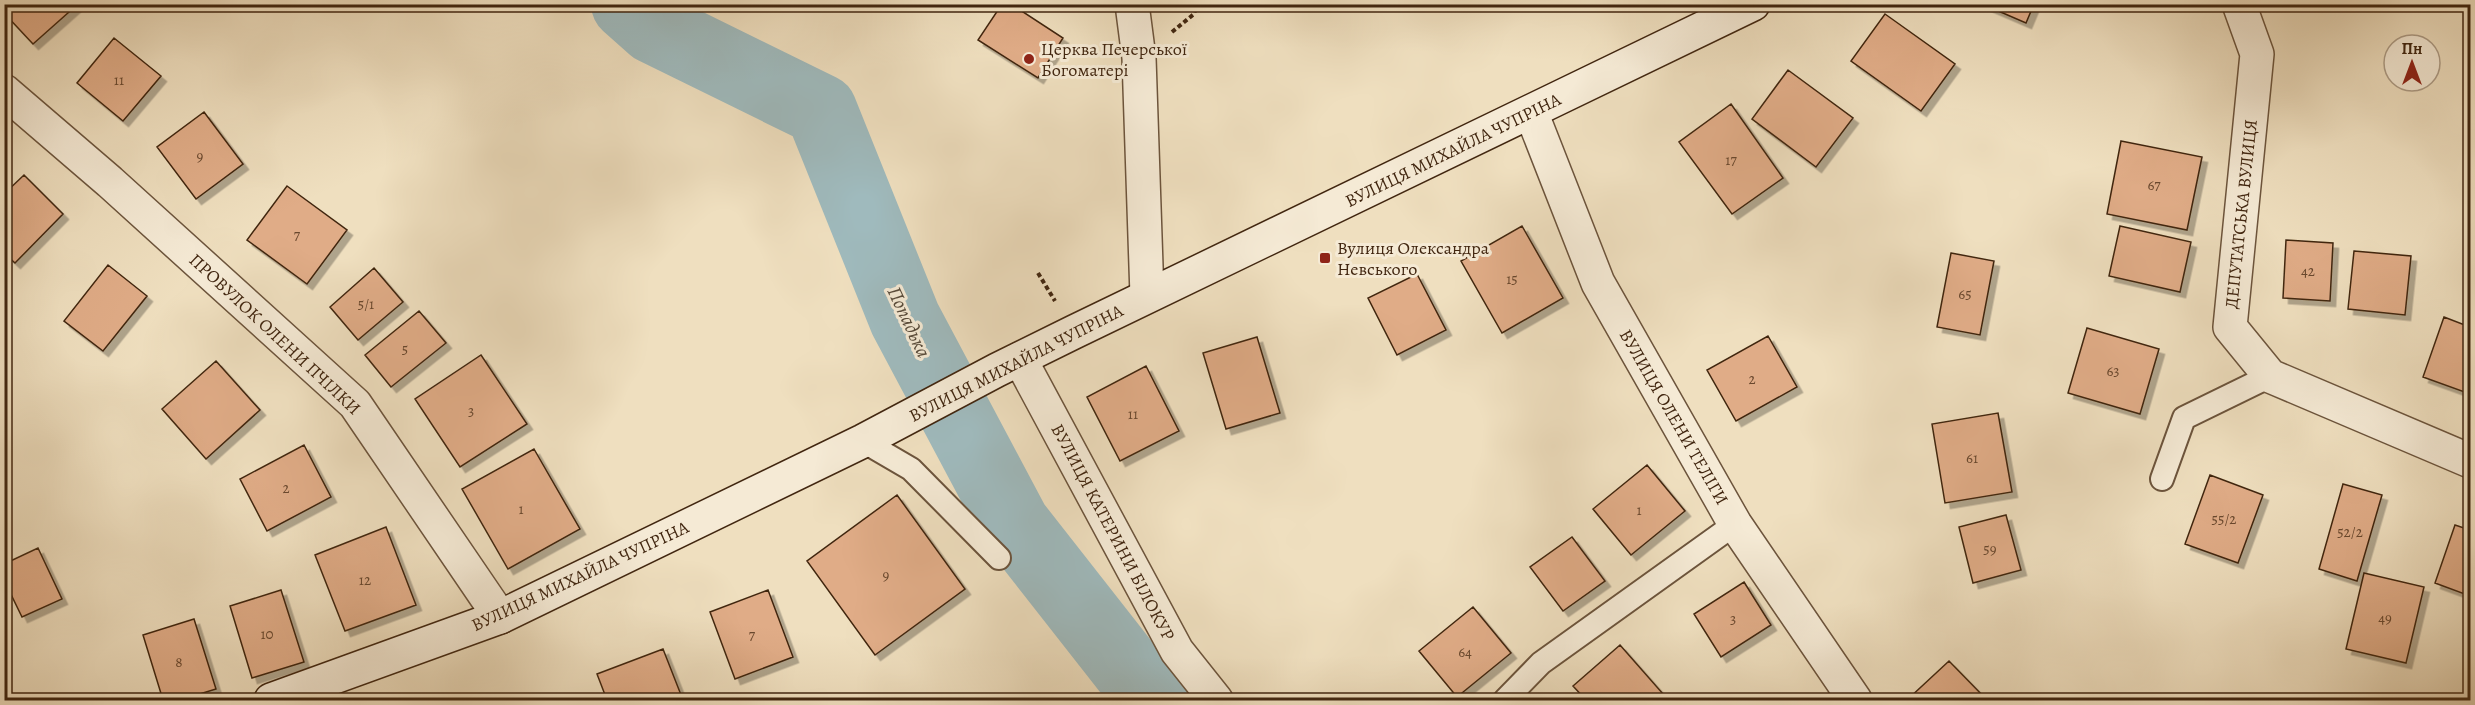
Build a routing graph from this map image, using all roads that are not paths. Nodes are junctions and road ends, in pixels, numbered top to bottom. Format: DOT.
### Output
graph roads {
  1 [pos="1132,4"];
  2 [pos="1754,4"];
  3 [pos="2239,4"];
  4 [pos="4,91"];
  5 [pos="1531,112"];
  6 [pos="1147,297"];
  7 [pos="1008,364"];
  8 [pos="2270,376"];
  9 [pos="863,441"];
  10 [pos="2470,461"];
  11 [pos="2162,479"];
  12 [pos="1735,524"];
  13 [pos="999,558"];
  14 [pos="500,617"];
  15 [pos="271,700"];
  16 [pos="1216,700"];
  17 [pos="1505,700"];
  18 [pos="1856,700"];
  1 -- 6 [label="street"];
  2 -- 5 [label="street, ВУЛИЦЯ МИХАЙЛА ЧУПРІНА"];
  3 -- 8 [label="street, ДЕПУТАТСЬКА ВУЛИЦЯ"];
  4 -- 14 [label="street, ПРОВУЛОК ОЛЕНИ ПЧІЛКИ"];
  5 -- 6 [label="street, ВУЛИЦЯ МИХАЙЛА ЧУПРІНА"];
  5 -- 12 [label="street, ВУЛИЦЯ ОЛЕНИ ТЕЛІГИ"];
  6 -- 7 [label="street, ВУЛИЦЯ МИХАЙЛА ЧУПРІНА"];
  7 -- 9 [label="street, ВУЛИЦЯ МИХАЙЛА ЧУПРІНА"];
  7 -- 16 [label="street, ВУЛИЦЯ КАТЕРИНИ БІЛОКУР"];
  8 -- 10 [label="street, ДЕПУТАТСЬКА ВУЛИЦЯ"];
  8 -- 11 [label="lane"];
  9 -- 13 [label="lane"];
  9 -- 14 [label="street, ВУЛИЦЯ МИХАЙЛА ЧУПРІНА"];
  12 -- 17 [label="lane"];
  12 -- 18 [label="street, ВУЛИЦЯ ОЛЕНИ ТЕЛІГИ"];
  14 -- 15 [label="street, ВУЛИЦЯ МИХАЙЛА ЧУПРІНА"];
}
